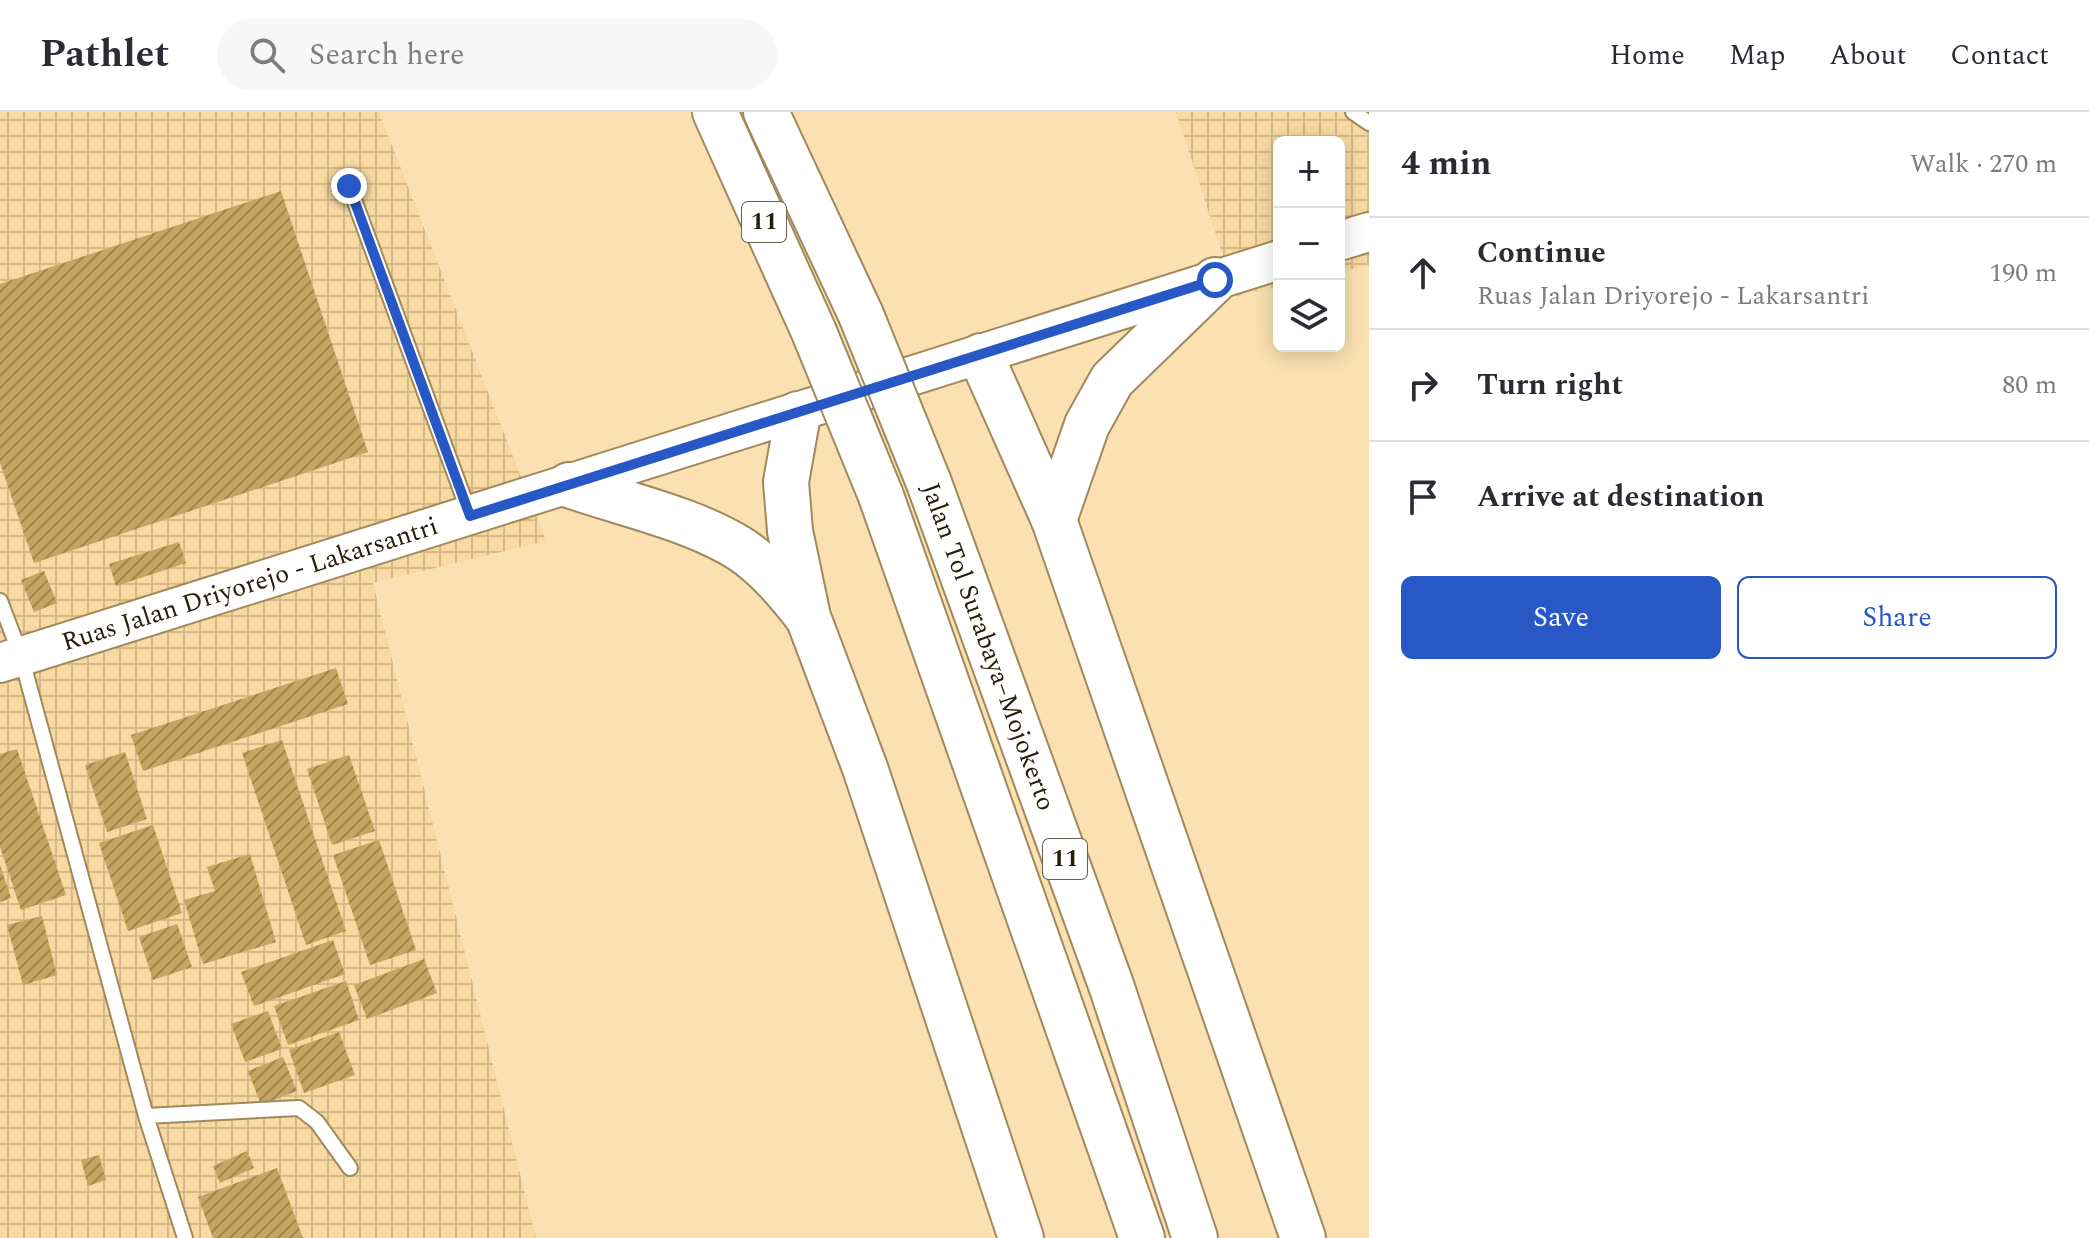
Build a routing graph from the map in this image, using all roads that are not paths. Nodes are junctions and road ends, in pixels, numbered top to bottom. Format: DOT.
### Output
graph roads {
  1 [pos="715,112"];
  2 [pos="766,112"];
  3 [pos="1353,112"];
  4 [pos="1369,123"];
  5 [pos="349,186"];
  6 [pos="1369,232"];
  7 [pos="1345,239"];
  8 [pos="1273,262"];
  9 [pos="1215,280"];
  10 [pos="981,356"];
  11 [pos="798,414"];
  12 [pos="569,485"];
  13 [pos="470,516"];
  14 [pos="1054,520"];
  15 [pos="0,601"];
  16 [pos="808,617"];
  17 [pos="10,660"];
  18 [pos="146,1116"];
  19 [pos="350,1168"];
  20 [pos="185,1238"];
  21 [pos="1021,1238"];
  22 [pos="1142,1238"];
  23 [pos="1195,1238"];
  24 [pos="1303,1238"];
  1 -- 22 [label="highway, Jalan Tol Surabaya–Mojokerto / 11, bridge"];
  2 -- 23 [label="highway, Jalan Tol Surabaya–Mojokerto / 11, bridge"];
  3 -- 4 [label="lane"];
  5 -- 13 [label="lane"];
  6 -- 7 [label="main road"];
  8 -- 9 [label="main road, Ruas Jalan Driyorejo - Lakarsantri"];
  9 -- 10 [label="main road, Ruas Jalan Driyorejo - Lakarsantri"];
  9 -- 14 [label="highway"];
  10 -- 11 [label="main road, Ruas Jalan Driyorejo - Lakarsantri"];
  10 -- 14 [label="highway"];
  11 -- 12 [label="main road, Ruas Jalan Driyorejo - Lakarsantri"];
  11 -- 16 [label="highway"];
  12 -- 13 [label="main road, Ruas Jalan Driyorejo - Lakarsantri"];
  12 -- 16 [label="highway"];
  13 -- 17 [label="main road, Ruas Jalan Driyorejo - Lakarsantri"];
  14 -- 24 [label="highway"];
  15 -- 17 [label="lane"];
  16 -- 21 [label="highway"];
  17 -- 18 [label="lane"];
  18 -- 19 [label="lane"];
  18 -- 20 [label="lane"];
}
